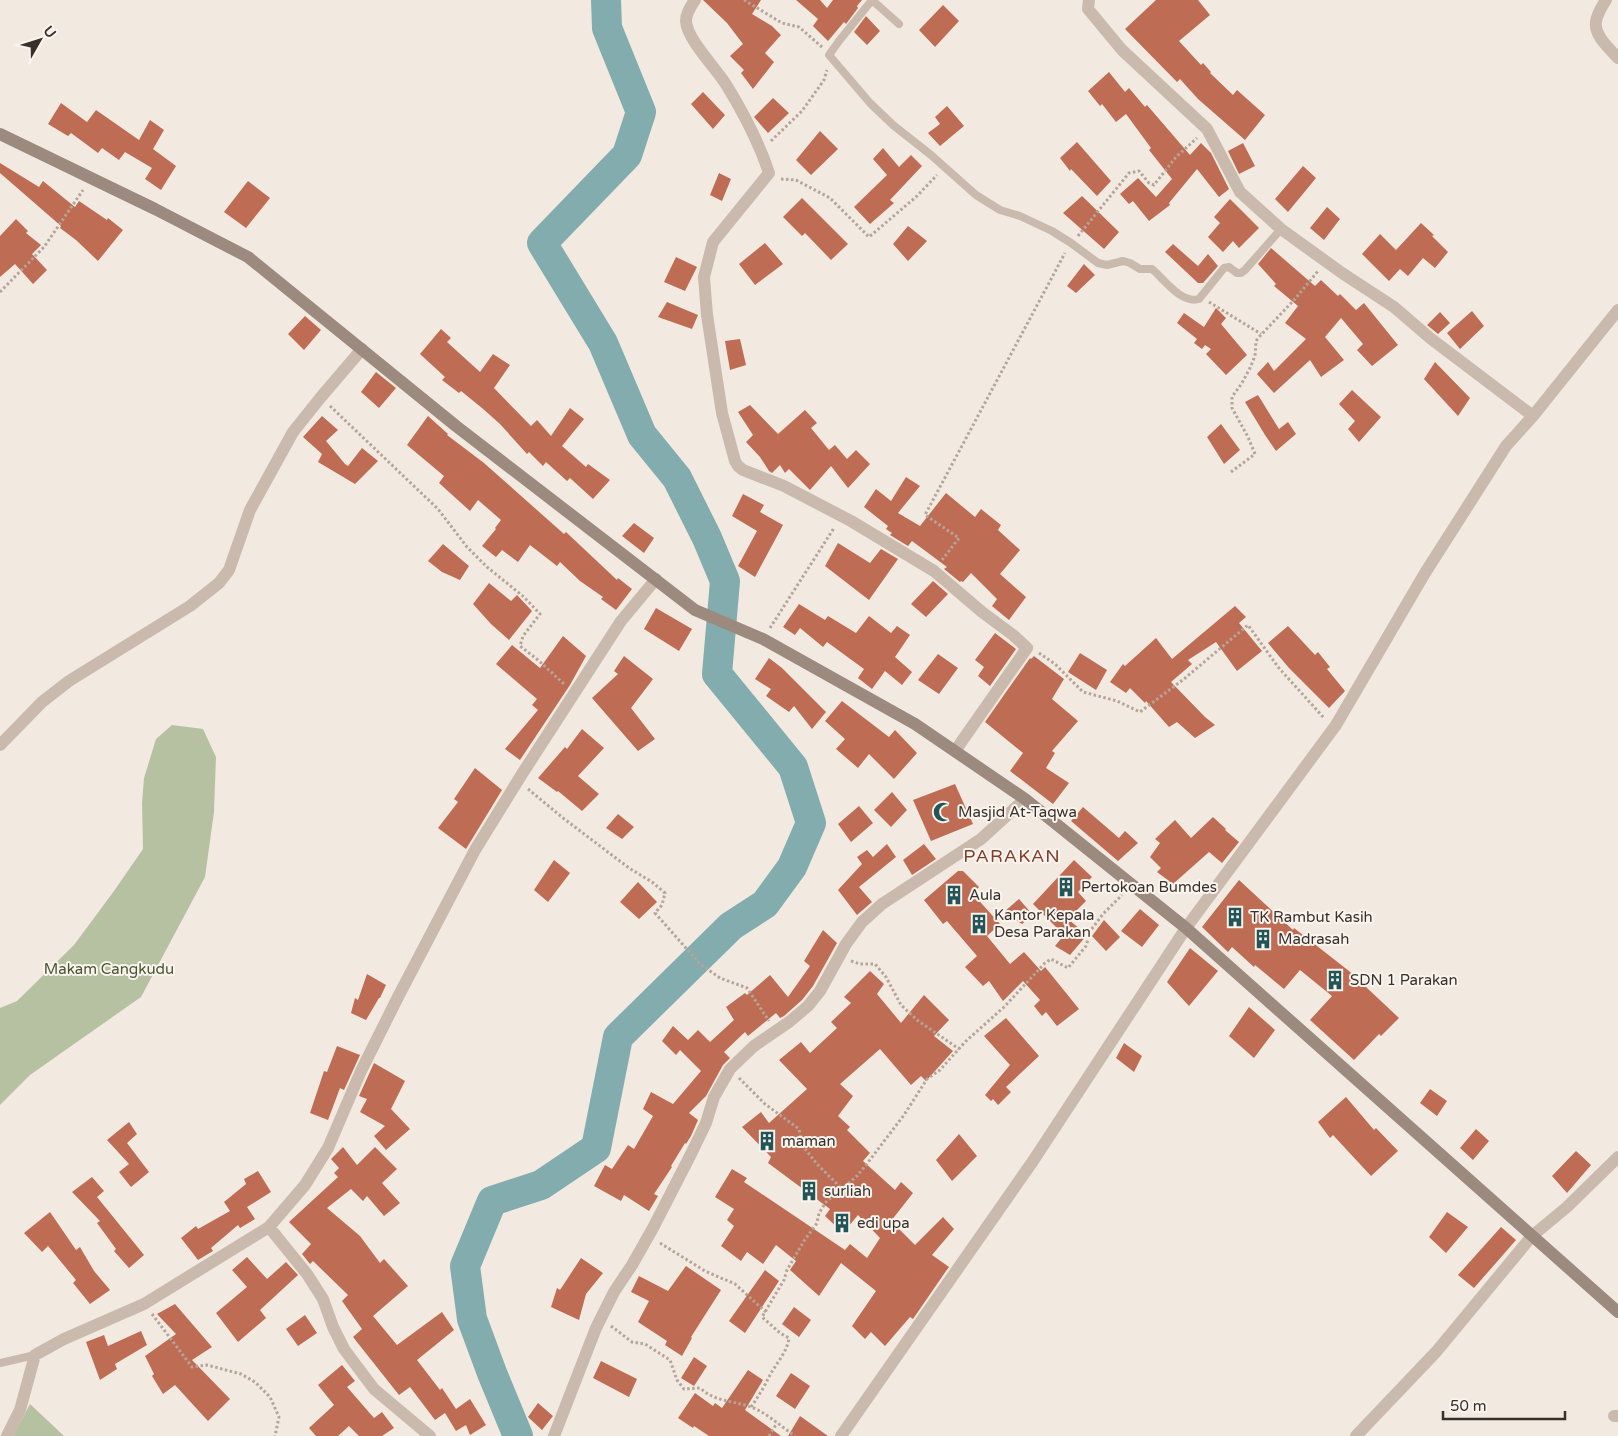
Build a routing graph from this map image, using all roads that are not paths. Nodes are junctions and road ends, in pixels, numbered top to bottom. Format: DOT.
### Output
graph roads {
  1 [pos="695,0"];
  2 [pos="872,0"];
  3 [pos="1089,0"];
  4 [pos="1606,0"];
  5 [pos="899,24"];
  6 [pos="1618,58"];
  7 [pos="0,134"];
  8 [pos="1281,229"];
  9 [pos="1618,310"];
  10 [pos="362,349"];
  11 [pos="1533,416"];
  12 [pos="656,579"];
  13 [pos="0,745"];
  14 [pos="956,751"];
  15 [pos="1025,799"];
  16 [pos="1186,928"];
  17 [pos="1618,1157"];
  18 [pos="269,1227"];
  19 [pos="1532,1236"];
  20 [pos="1618,1312"];
  21 [pos="35,1355"];
  22 [pos="0,1363"];
  23 [pos="7,1436"];
  24 [pos="430,1436"];
  25 [pos="554,1436"];
  26 [pos="841,1436"];
  27 [pos="1356,1436"];
  1 -- 14 [label="street"];
  2 -- 5 [label="lane"];
  2 -- 8 [label="lane"];
  3 -- 8 [label="street"];
  4 -- 6 [label="street"];
  7 -- 10 [label="street"];
  8 -- 11 [label="street"];
  9 -- 11 [label="street"];
  10 -- 12 [label="street"];
  10 -- 13 [label="street"];
  11 -- 16 [label="street"];
  12 -- 14 [label="street"];
  12 -- 18 [label="street"];
  14 -- 15 [label="street"];
  15 -- 16 [label="street"];
  15 -- 25 [label="street"];
  16 -- 19 [label="street"];
  16 -- 26 [label="street"];
  17 -- 19 [label="street"];
  18 -- 21 [label="street"];
  18 -- 24 [label="street"];
  19 -- 20 [label="street"];
  19 -- 27 [label="street"];
  21 -- 22 [label="lane"];
  21 -- 23 [label="street"];
}
